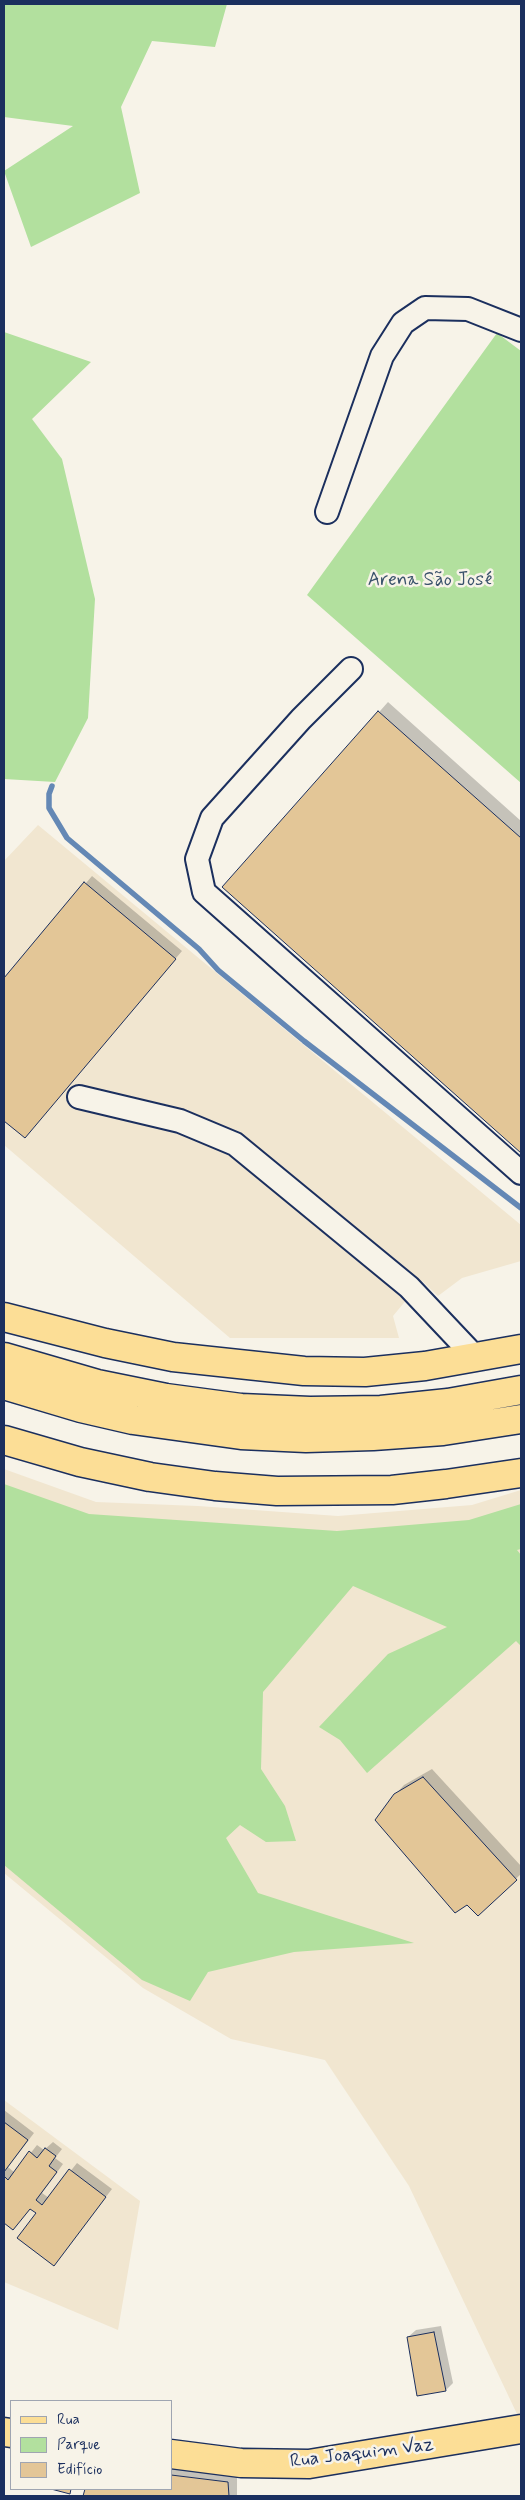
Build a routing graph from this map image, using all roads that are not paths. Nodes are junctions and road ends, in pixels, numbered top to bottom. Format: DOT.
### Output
graph roads {
  1 [pos="521,330"];
  2 [pos="327,512"];
  3 [pos="351,669"];
  4 [pos="79,1097"];
  5 [pos="521,1173"];
  6 [pos="4,1317"];
  7 [pos="521,1348"];
  8 [pos="4,1357"];
  9 [pos="476,1358"];
  10 [pos="4,1385"];
  11 [pos="521,1390"];
  12 [pos="521,1418"];
  13 [pos="4,1440"];
  14 [pos="521,1473"];
  15 [pos="521,2430"];
  16 [pos="172,2454"];
  1 -- 2 [label="lane"];
  3 -- 5 [label="lane"];
  4 -- 9 [label="lane"];
  6 -- 9 [label="main road"];
  7 -- 9 [label="main road"];
  8 -- 11 [label="main road"];
  10 -- 12 [label="main road"];
  13 -- 14 [label="main road"];
  15 -- 16 [label="main road, Rua Joaquim Vaz"];
}
